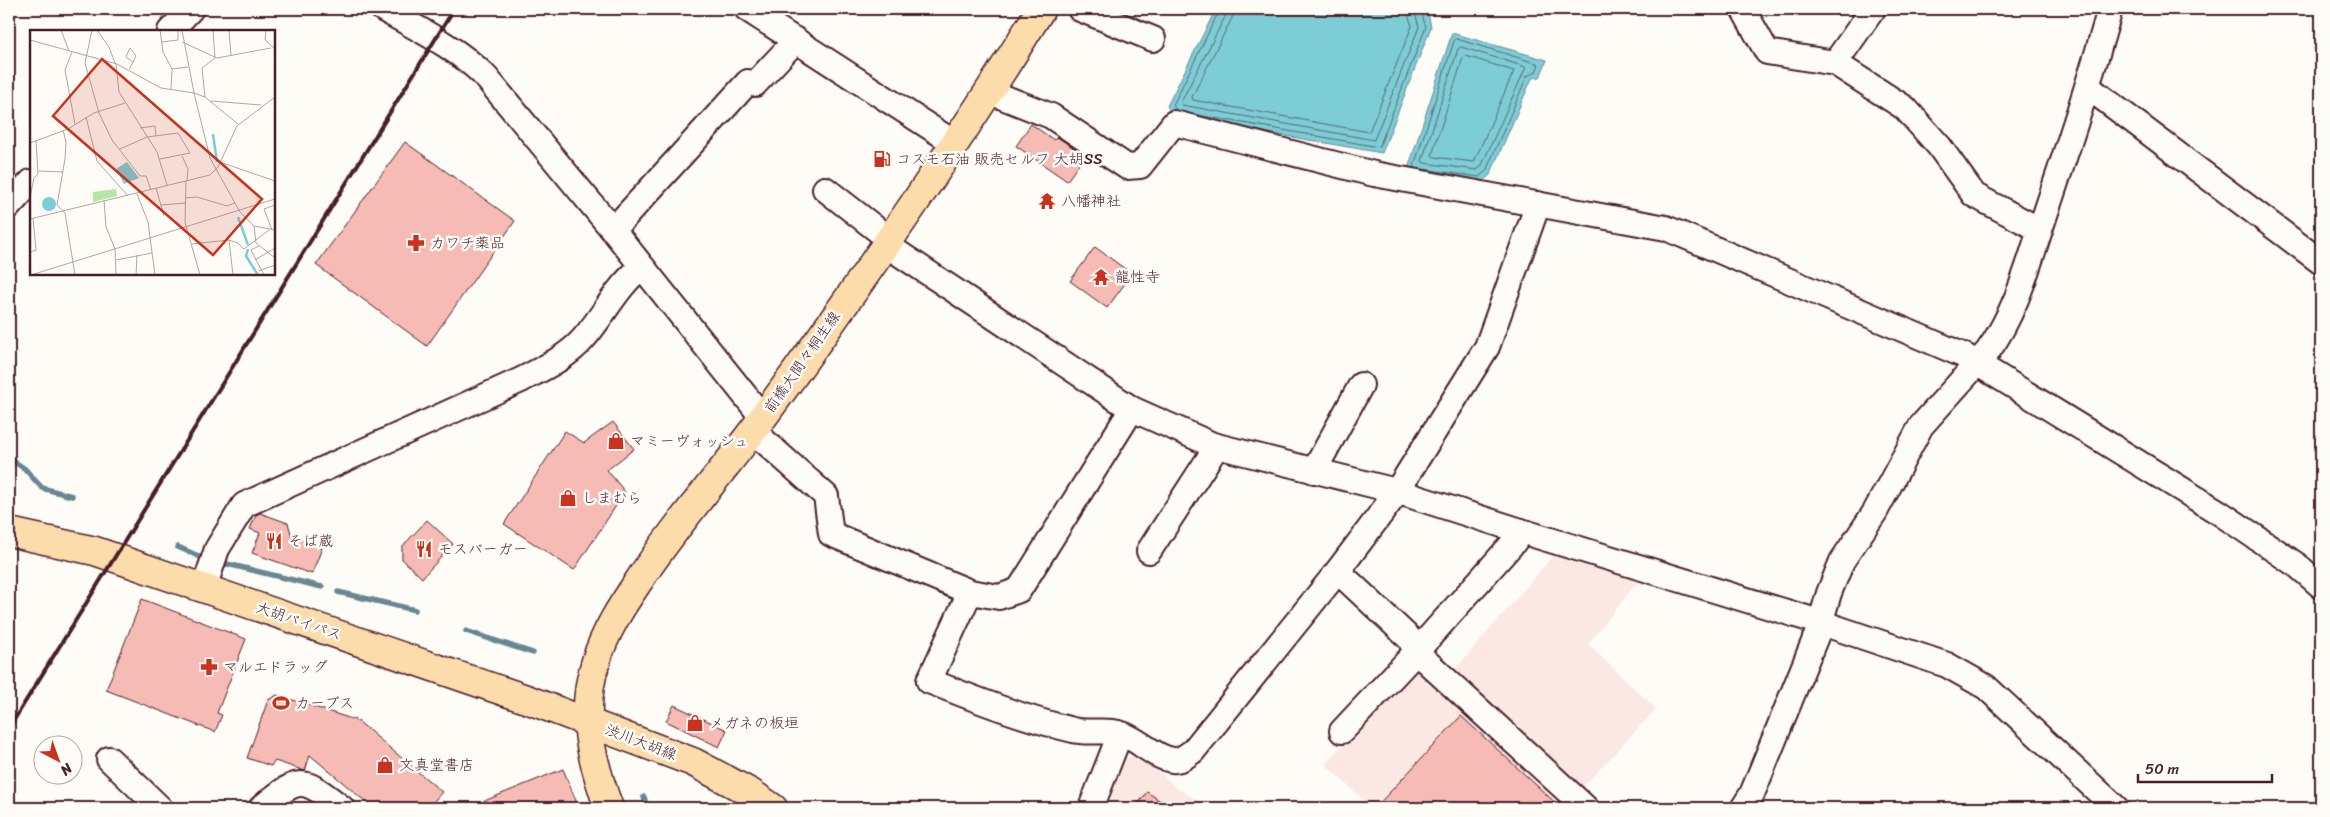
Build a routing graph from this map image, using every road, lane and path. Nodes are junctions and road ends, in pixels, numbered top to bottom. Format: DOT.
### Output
graph roads {
  1 [pos="190,9"];
  2 [pos="383,9"];
  3 [pos="747,9"];
  4 [pos="1041,9"];
  5 [pos="1080,9"];
  6 [pos="1743,9"];
  7 [pos="1873,9"];
  8 [pos="2110,9"];
  9 [pos="171,30"];
  10 [pos="1153,39"];
  11 [pos="796,40"];
  12 [pos="1835,63"];
  13 [pos="2088,87"];
  14 [pos="990,92"];
  15 [pos="956,144"];
  16 [pos="30,183"];
  17 [pos="825,189"];
  18 [pos="1538,204"];
  19 [pos="9,206"];
  20 [pos="613,230"];
  21 [pos="2040,230"];
  22 [pos="887,242"];
  23 [pos="2321,262"];
  24 [pos="642,267"];
  25 [pos="1977,363"];
  26 [pos="1361,385"];
  27 [pos="1132,409"];
  28 [pos="758,424"];
  29 [pos="1217,446"];
  30 [pos="1314,471"];
  31 [pos="1396,491"];
  32 [pos="9,532"];
  33 [pos="1521,532"];
  34 [pos="1149,551"];
  35 [pos="1337,572"];
  36 [pos="2321,586"];
  37 [pos="204,588"];
  38 [pos="970,592"];
  39 [pos="1820,622"];
  40 [pos="1416,652"];
  41 [pos="586,721"];
  42 [pos="1342,731"];
  43 [pos="1120,734"];
  44 [pos="109,759"];
  45 [pos="160,808"];
  46 [pos="261,808"];
  47 [pos="342,808"];
  48 [pos="609,808"];
  49 [pos="773,808"];
  50 [pos="1091,808"];
  51 [pos="1586,808"];
  52 [pos="1742,808"];
  53 [pos="2116,808"];
  1 -- 9 [label="street"];
  2 -- 20 [label="street"];
  3 -- 11 [label="street"];
  4 -- 14 [label="main road, 前橋大間々桐生線"];
  5 -- 10 [label="street"];
  6 -- 12 [label="street"];
  7 -- 12 [label="street"];
  8 -- 13 [label="street"];
  11 -- 15 [label="street"];
  11 -- 20 [label="street"];
  12 -- 21 [label="street"];
  13 -- 21 [label="street"];
  13 -- 23 [label="street"];
  14 -- 15 [label="main road, 前橋大間々桐生線"];
  14 -- 18 [label="street"];
  15 -- 22 [label="main road, 前橋大間々桐生線"];
  16 -- 19 [label="street"];
  17 -- 22 [label="street"];
  18 -- 25 [label="street"];
  18 -- 31 [label="street"];
  20 -- 24 [label="street"];
  21 -- 25 [label="street"];
  22 -- 27 [label="street"];
  22 -- 28 [label="main road, 前橋大間々桐生線"];
  24 -- 28 [label="street"];
  24 -- 37 [label="street"];
  25 -- 36 [label="street"];
  25 -- 39 [label="street"];
  26 -- 30 [label="street"];
  27 -- 29 [label="street"];
  27 -- 38 [label="street"];
  28 -- 38 [label="street"];
  28 -- 41 [label="main road, 前橋大間々桐生線"];
  29 -- 30 [label="street"];
  29 -- 34 [label="street"];
  30 -- 31 [label="street"];
  31 -- 33 [label="street"];
  31 -- 35 [label="street"];
  32 -- 37 [label="main road, 大胡バイパス"];
  33 -- 39 [label="street"];
  33 -- 40 [label="street"];
  35 -- 40 [label="street"];
  35 -- 43 [label="street"];
  37 -- 41 [label="main road, 大胡バイパス"];
  38 -- 43 [label="street"];
  39 -- 52 [label="street"];
  39 -- 53 [label="street"];
  40 -- 42 [label="street"];
  40 -- 51 [label="street"];
  41 -- 48 [label="main road, 渋川大胡線"];
  41 -- 49 [label="main road, 渋川大胡線"];
  43 -- 50 [label="street"];
  44 -- 45 [label="street"];
  46 -- 47 [label="street"];
}
